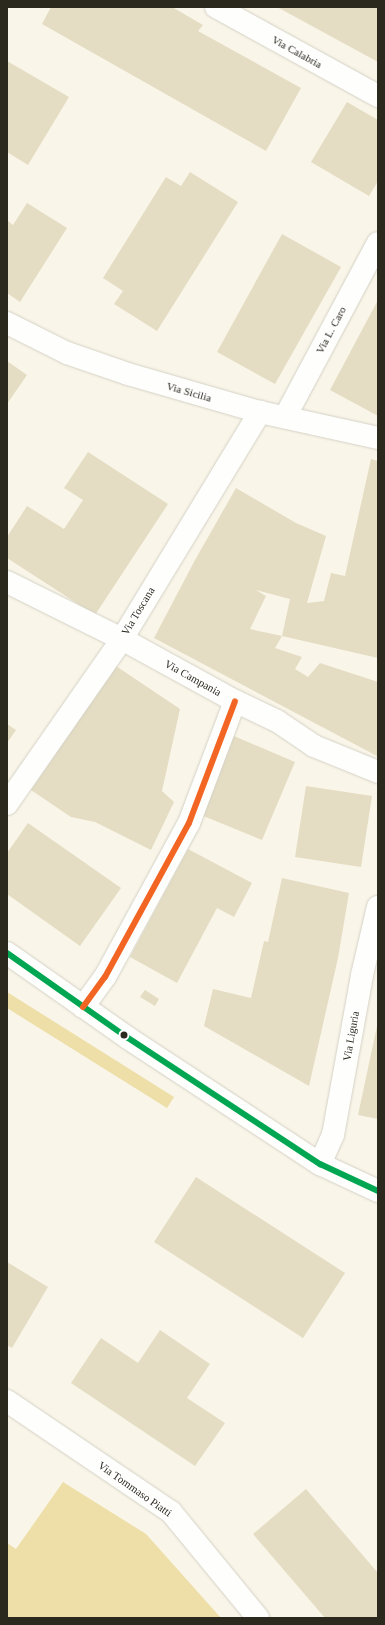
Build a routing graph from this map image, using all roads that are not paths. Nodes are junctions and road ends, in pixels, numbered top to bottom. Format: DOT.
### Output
graph roads {
  1 [pos="216,7"];
  2 [pos="378,96"];
  3 [pos="378,243"];
  4 [pos="7,323"];
  5 [pos="260,412"];
  6 [pos="285,417"];
  7 [pos="378,438"];
  8 [pos="7,582"];
  9 [pos="122,639"];
  10 [pos="235,701"];
  11 [pos="378,772"];
  12 [pos="7,804"];
  13 [pos="378,907"];
  14 [pos="7,953"];
  15 [pos="370,978"];
  16 [pos="83,1007"];
  17 [pos="320,1164"];
  18 [pos="378,1192"];
  19 [pos="7,1401"];
  20 [pos="258,1618"];
  1 -- 2 [label="street, Via Calabria"];
  3 -- 6 [label="street, Via L. Caro"];
  4 -- 5 [label="street, Via Sicilia"];
  5 -- 6 [label="street, Via Sicilia"];
  5 -- 9 [label="street, Via Toscana"];
  6 -- 7 [label="street, Via Sicilia"];
  8 -- 9 [label="street, Via Campania"];
  9 -- 10 [label="street, Via Campania"];
  9 -- 12 [label="street, Via Toscana"];
  10 -- 11 [label="street, Via Campania"];
  10 -- 16 [label="street"];
  13 -- 15 [label="street, Via Liguria"];
  14 -- 16 [label="street"];
  15 -- 17 [label="street, Via Liguria"];
  16 -- 17 [label="street"];
  17 -- 18 [label="street"];
  19 -- 20 [label="street, Via Tommaso Piatti"];
}
